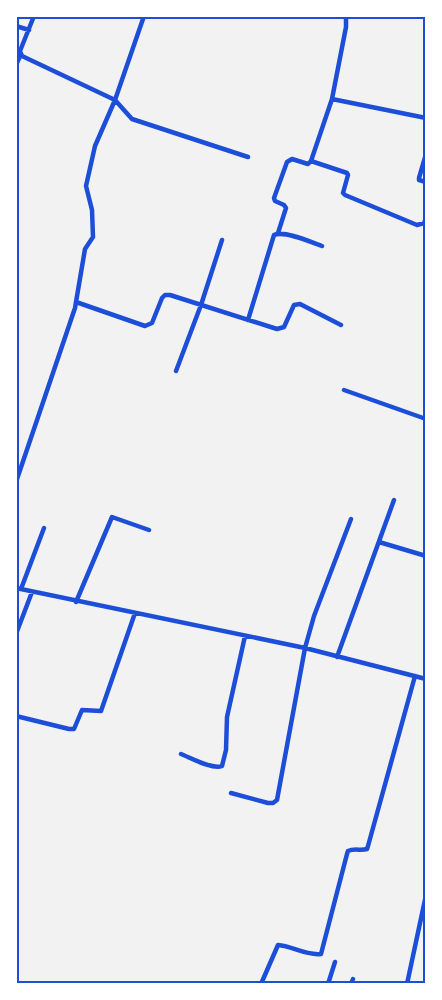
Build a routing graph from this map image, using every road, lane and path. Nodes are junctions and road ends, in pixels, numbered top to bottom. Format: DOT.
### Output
graph roads {
  1 [pos="34,16"];
  2 [pos="144,16"];
  3 [pos="346,16"];
  4 [pos="16,26"];
  5 [pos="29,30"];
  6 [pos="21,54"];
  7 [pos="16,65"];
  8 [pos="332,99"];
  9 [pos="115,100"];
  10 [pos="426,118"];
  11 [pos="426,154"];
  12 [pos="248,157"];
  13 [pos="311,161"];
  14 [pos="426,182"];
  15 [pos="426,218"];
  16 [pos="278,233"];
  17 [pos="222,240"];
  18 [pos="322,246"];
  19 [pos="76,302"];
  20 [pos="201,304"];
  21 [pos="248,320"];
  22 [pos="340,325"];
  23 [pos="176,371"];
  24 [pos="344,390"];
  25 [pos="426,419"];
  26 [pos="16,482"];
  27 [pos="394,500"];
  28 [pos="351,519"];
  29 [pos="44,528"];
  30 [pos="149,530"];
  31 [pos="380,542"];
  32 [pos="426,556"];
  33 [pos="18,589"];
  34 [pos="32,592"];
  35 [pos="76,602"];
  36 [pos="135,613"];
  37 [pos="16,634"];
  38 [pos="245,636"];
  39 [pos="305,648"];
  40 [pos="337,657"];
  41 [pos="415,676"];
  42 [pos="426,679"];
  43 [pos="16,716"];
  44 [pos="181,754"];
  45 [pos="230,793"];
  46 [pos="426,895"];
  47 [pos="335,962"];
  48 [pos="261,984"];
  49 [pos="328,984"];
  50 [pos="407,984"];
  1 -- 5 [label="street"];
  2 -- 9 [label="street"];
  3 -- 8 [label="street"];
  4 -- 5 [label="street"];
  5 -- 6 [label="street"];
  6 -- 7 [label="street"];
  6 -- 9 [label="street"];
  8 -- 10 [label="street"];
  8 -- 13 [label="street"];
  9 -- 12 [label="street"];
  9 -- 19 [label="street"];
  11 -- 14 [label="street"];
  13 -- 15 [label="street"];
  13 -- 16 [label="street"];
  16 -- 18 [label="street"];
  16 -- 21 [label="street"];
  17 -- 20 [label="street"];
  19 -- 20 [label="street"];
  19 -- 26 [label="street"];
  20 -- 21 [label="street"];
  20 -- 23 [label="street"];
  21 -- 22 [label="street"];
  24 -- 25 [label="street"];
  27 -- 31 [label="street"];
  28 -- 39 [label="street"];
  29 -- 33 [label="street"];
  30 -- 35 [label="street"];
  31 -- 32 [label="street"];
  31 -- 40 [label="street"];
  33 -- 34 [label="street"];
  34 -- 35 [label="street"];
  34 -- 37 [label="street"];
  35 -- 36 [label="street"];
  36 -- 38 [label="street"];
  36 -- 43 [label="street"];
  38 -- 39 [label="street"];
  38 -- 44 [label="street"];
  39 -- 40 [label="street"];
  39 -- 45 [label="street"];
  40 -- 41 [label="street"];
  41 -- 42 [label="street"];
  41 -- 48 [label="street"];
  46 -- 50 [label="street"];
  47 -- 49 [label="street"];
}
